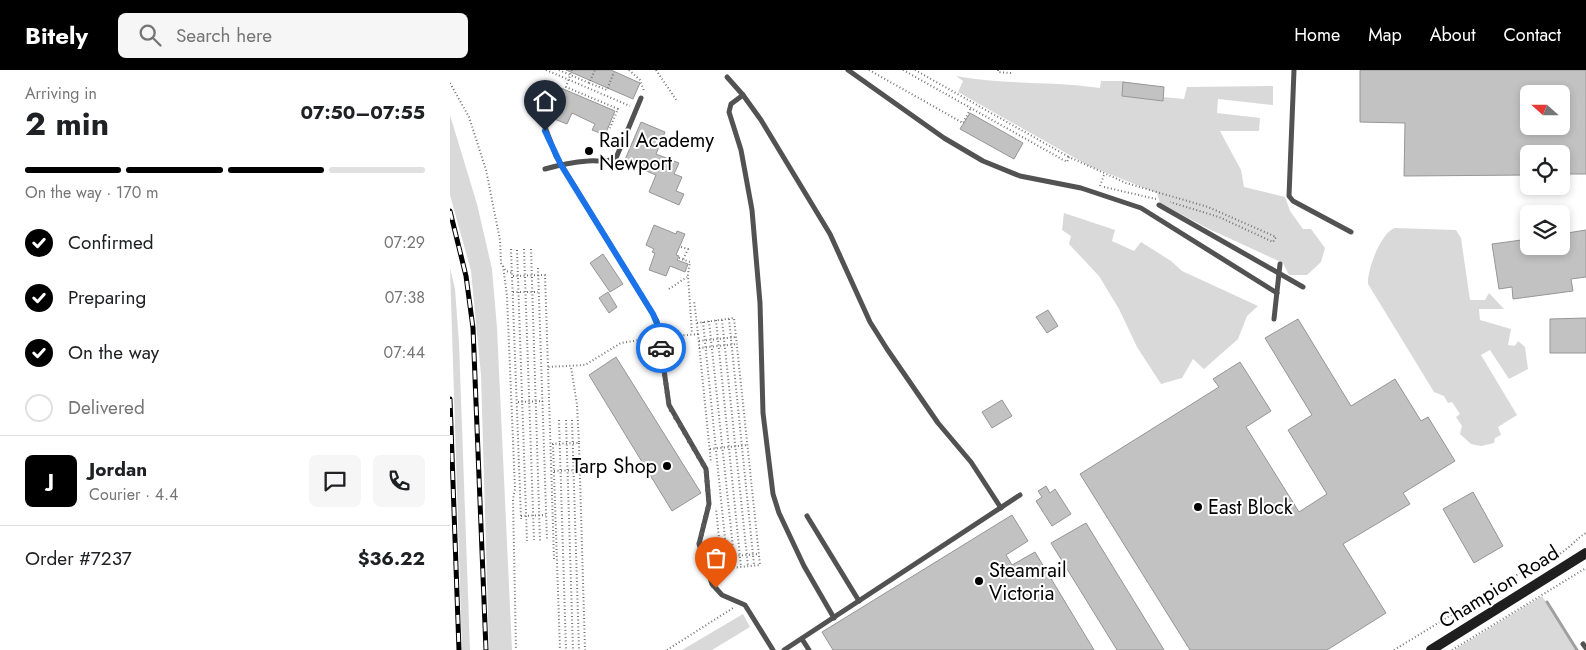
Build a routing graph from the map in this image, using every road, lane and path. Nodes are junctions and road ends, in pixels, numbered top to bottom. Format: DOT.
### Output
graph roads {
  1 [pos="546,70"];
  2 [pos="559,70"];
  3 [pos="572,70"];
  4 [pos="595,70"];
  5 [pos="629,70"];
  6 [pos="656,70"];
  7 [pos="848,70"];
  8 [pos="869,70"];
  9 [pos="903,70"];
  10 [pos="915,70"];
  11 [pos="998,70"];
  12 [pos="1294,70"];
  13 [pos="614,72"];
  14 [pos="1011,73"];
  15 [pos="570,75"];
  16 [pos="727,77"];
  17 [pos="568,80"];
  18 [pos="450,83"];
  19 [pos="589,83"];
  20 [pos="531,90"];
  21 [pos="743,94"];
  22 [pos="641,98"];
  23 [pos="677,101"];
  24 [pos="971,108"];
  25 [pos="637,109"];
  26 [pos="610,128"];
  27 [pos="1070,157"];
  28 [pos="561,165"];
  29 [pos="545,169"];
  30 [pos="1104,174"];
  31 [pos="1096,185"];
  32 [pos="1100,186"];
  33 [pos="1160,202"];
  34 [pos="1351,232"];
  35 [pos="682,246"];
  36 [pos="511,249"];
  37 [pos="524,249"];
  38 [pos="531,249"];
  39 [pos="517,250"];
  40 [pos="679,258"];
  41 [pos="684,260"];
  42 [pos="1280,264"];
  43 [pos="503,266"];
  44 [pos="538,268"];
  45 [pos="1279,272"];
  46 [pos="513,274"];
  47 [pos="525,275"];
  48 [pos="532,275"];
  49 [pos="538,275"];
  50 [pos="519,276"];
  51 [pos="688,276"];
  52 [pos="1303,287"];
  53 [pos="669,289"];
  54 [pos="513,292"];
  55 [pos="520,292"];
  56 [pos="526,292"];
  57 [pos="533,292"];
  58 [pos="539,292"];
  59 [pos="1277,293"];
  60 [pos="694,300"];
  61 [pos="722,319"];
  62 [pos="728,319"];
  63 [pos="1274,319"];
  64 [pos="716,320"];
  65 [pos="709,321"];
  66 [pos="696,322"];
  67 [pos="703,322"];
  68 [pos="692,334"];
  69 [pos="698,334"];
  70 [pos="660,337"];
  71 [pos="736,337"];
  72 [pos="724,338"];
  73 [pos="730,338"];
  74 [pos="718,339"];
  75 [pos="705,340"];
  76 [pos="711,340"];
  77 [pos="699,341"];
  78 [pos="737,344"];
  79 [pos="725,345"];
  80 [pos="731,345"];
  81 [pos="712,346"];
  82 [pos="718,346"];
  83 [pos="705,347"];
  84 [pos="699,348"];
  85 [pos="548,367"];
  86 [pos="571,367"];
  87 [pos="543,401"];
  88 [pos="517,402"];
  89 [pos="523,402"];
  90 [pos="530,402"];
  91 [pos="536,402"];
  92 [pos="543,420"];
  93 [pos="549,420"];
  94 [pos="559,420"];
  95 [pos="566,420"];
  96 [pos="572,420"];
  97 [pos="572,443"];
  98 [pos="579,443"];
  99 [pos="552,444"];
  100 [pos="560,444"];
  101 [pos="566,444"];
  102 [pos="742,446"];
  103 [pos="748,446"];
  104 [pos="729,447"];
  105 [pos="735,447"];
  106 [pos="722,448"];
  107 [pos="710,449"];
  108 [pos="716,449"];
  109 [pos="712,469"];
  110 [pos="567,470"];
  111 [pos="574,470"];
  112 [pos="580,470"];
  113 [pos="554,471"];
  114 [pos="560,471"];
  115 [pos="1020,495"];
  116 [pos="716,508"];
  117 [pos="1001,508"];
  118 [pos="539,515"];
  119 [pos="546,515"];
  120 [pos="527,516"];
  121 [pos="533,516"];
  122 [pos="807,516"];
  123 [pos="546,520"];
  124 [pos="552,520"];
  125 [pos="1586,533"];
  126 [pos="553,534"];
  127 [pos="546,535"];
  128 [pos="534,540"];
  129 [pos="540,540"];
  130 [pos="546,540"];
  131 [pos="527,541"];
  132 [pos="1586,553"];
  133 [pos="753,554"];
  134 [pos="759,554"];
  135 [pos="746,555"];
  136 [pos="734,556"];
  137 [pos="740,556"];
  138 [pos="721,557"];
  139 [pos="727,557"];
  140 [pos="554,559"];
  141 [pos="748,566"];
  142 [pos="754,566"];
  143 [pos="741,567"];
  144 [pos="728,568"];
  145 [pos="735,568"];
  146 [pos="1586,568"];
  147 [pos="858,601"];
  148 [pos="745,605"];
  149 [pos="834,618"];
  150 [pos="802,639"];
  151 [pos="516,650"];
  152 [pos="560,650"];
  153 [pos="566,650"];
  154 [pos="573,650"];
  155 [pos="579,650"];
  156 [pos="585,650"];
  157 [pos="667,650"];
  158 [pos="773,650"];
  159 [pos="784,650"];
  160 [pos="809,650"];
  161 [pos="1394,650"];
  162 [pos="1431,650"];
  163 [pos="1452,650"];
  1 -- 17 [label="path"];
  2 -- 15 [label="path"];
  3 -- 15 [label="path"];
  4 -- 19 [label="path"];
  5 -- 22 [label="path"];
  6 -- 23 [label="path"];
  7 -- 59 [label="lane"];
  8 -- 24 [label="path"];
  9 -- 24 [label="path"];
  10 -- 27 [label="path"];
  11 -- 14 [label="path"];
  12 -- 34 [label="lane"];
  13 -- 19 [label="path"];
  15 -- 17 [label="path"];
  15 -- 19 [label="path"];
  16 -- 21 [label="lane"];
  17 -- 25 [label="path"];
  17 -- 26 [label="path"];
  18 -- 43 [label="path"];
  20 -- 28 [label="lane"];
  21 -- 117 [label="lane"];
  21 -- 149 [label="lane"];
  22 -- 25 [label="lane"];
  24 -- 27 [label="path"];
  25 -- 28 [label="lane"];
  27 -- 30 [label="path"];
  28 -- 29 [label="lane"];
  28 -- 70 [label="lane"];
  30 -- 32 [label="path"];
  30 -- 33 [label="path"];
  31 -- 32 [label="path"];
  32 -- 33 [label="path"];
  33 -- 45 [label="lane"];
  35 -- 41 [label="path"];
  36 -- 46 [label="path"];
  37 -- 47 [label="path"];
  38 -- 48 [label="path"];
  39 -- 50 [label="path"];
  40 -- 41 [label="path"];
  41 -- 51 [label="path"];
  42 -- 45 [label="lane"];
  43 -- 46 [label="path"];
  43 -- 151 [label="path"];
  44 -- 49 [label="path"];
  45 -- 52 [label="lane"];
  45 -- 59 [label="lane"];
  46 -- 50 [label="path"];
  46 -- 54 [label="path"];
  47 -- 48 [label="path"];
  47 -- 50 [label="path"];
  47 -- 56 [label="path"];
  48 -- 49 [label="path"];
  48 -- 57 [label="path"];
  49 -- 58 [label="path"];
  49 -- 85 [label="path"];
  50 -- 55 [label="path"];
  51 -- 53 [label="path"];
  51 -- 68 [label="path"];
  54 -- 55 [label="path"];
  54 -- 88 [label="path"];
  55 -- 56 [label="path"];
  55 -- 89 [label="path"];
  56 -- 57 [label="path"];
  56 -- 90 [label="path"];
  57 -- 58 [label="path"];
  57 -- 91 [label="path"];
  58 -- 87 [label="path"];
  59 -- 63 [label="lane"];
  60 -- 66 [label="path"];
  61 -- 62 [label="path"];
  61 -- 64 [label="path"];
  61 -- 72 [label="path"];
  62 -- 71 [label="path"];
  62 -- 73 [label="path"];
  64 -- 65 [label="path"];
  64 -- 74 [label="path"];
  65 -- 67 [label="path"];
  65 -- 76 [label="path"];
  66 -- 67 [label="path"];
  66 -- 69 [label="path"];
  67 -- 75 [label="path"];
  68 -- 69 [label="path"];
  68 -- 70 [label="path"];
  69 -- 77 [label="path"];
  70 -- 86 [label="path"];
  70 -- 148 [label="lane"];
  71 -- 73 [label="path"];
  71 -- 78 [label="path"];
  72 -- 73 [label="path"];
  72 -- 74 [label="path"];
  72 -- 79 [label="path"];
  73 -- 80 [label="path"];
  74 -- 76 [label="path"];
  74 -- 82 [label="path"];
  75 -- 76 [label="path"];
  75 -- 77 [label="path"];
  75 -- 83 [label="path"];
  76 -- 81 [label="path"];
  77 -- 84 [label="path"];
  78 -- 80 [label="path"];
  78 -- 103 [label="path"];
  79 -- 80 [label="path"];
  79 -- 82 [label="path"];
  79 -- 105 [label="path"];
  80 -- 102 [label="path"];
  81 -- 82 [label="path"];
  81 -- 83 [label="path"];
  81 -- 106 [label="path"];
  82 -- 104 [label="path"];
  83 -- 84 [label="path"];
  83 -- 108 [label="path"];
  84 -- 107 [label="path"];
  85 -- 86 [label="path"];
  85 -- 93 [label="path"];
  86 -- 98 [label="path"];
  87 -- 91 [label="path"];
  87 -- 92 [label="path"];
  88 -- 89 [label="path"];
  88 -- 120 [label="path"];
  89 -- 90 [label="path"];
  89 -- 120 [label="path"];
  90 -- 91 [label="path"];
  90 -- 121 [label="path"];
  91 -- 118 [label="path"];
  92 -- 93 [label="path"];
  92 -- 119 [label="path"];
  93 -- 99 [label="path"];
  94 -- 100 [label="path"];
  95 -- 101 [label="path"];
  96 -- 97 [label="path"];
  97 -- 98 [label="path"];
  97 -- 101 [label="path"];
  97 -- 111 [label="path"];
  98 -- 112 [label="path"];
  99 -- 100 [label="path"];
  99 -- 113 [label="path"];
  99 -- 124 [label="path"];
  100 -- 101 [label="path"];
  100 -- 114 [label="path"];
  101 -- 110 [label="path"];
  102 -- 103 [label="path"];
  102 -- 105 [label="path"];
  102 -- 133 [label="path"];
  103 -- 134 [label="path"];
  104 -- 105 [label="path"];
  104 -- 106 [label="path"];
  104 -- 137 [label="path"];
  105 -- 135 [label="path"];
  106 -- 108 [label="path"];
  106 -- 136 [label="path"];
  107 -- 108 [label="path"];
  107 -- 109 [label="path"];
  108 -- 139 [label="path"];
  110 -- 111 [label="path"];
  110 -- 114 [label="path"];
  110 -- 154 [label="path"];
  111 -- 112 [label="path"];
  111 -- 155 [label="path"];
  112 -- 156 [label="path"];
  113 -- 114 [label="path"];
  113 -- 152 [label="path"];
  114 -- 153 [label="path"];
  115 -- 117 [label="lane"];
  116 -- 138 [label="path"];
  117 -- 147 [label="lane"];
  118 -- 119 [label="path"];
  118 -- 121 [label="path"];
  118 -- 129 [label="path"];
  119 -- 123 [label="path"];
  120 -- 121 [label="path"];
  120 -- 131 [label="path"];
  121 -- 128 [label="path"];
  122 -- 147 [label="lane"];
  123 -- 124 [label="path"];
  123 -- 127 [label="path"];
  124 -- 126 [label="path"];
  125 -- 161 [label="path"];
  126 -- 127 [label="path"];
  126 -- 140 [label="path"];
  127 -- 130 [label="path"];
  132 -- 162 [label="street, Champion Road"];
  133 -- 134 [label="path"];
  133 -- 135 [label="path"];
  133 -- 142 [label="path"];
  134 -- 142 [label="path"];
  135 -- 137 [label="path"];
  135 -- 141 [label="path"];
  136 -- 137 [label="path"];
  136 -- 139 [label="path"];
  136 -- 145 [label="path"];
  137 -- 143 [label="path"];
  138 -- 139 [label="path"];
  138 -- 144 [label="path"];
  139 -- 144 [label="path"];
  141 -- 142 [label="path"];
  141 -- 143 [label="path"];
  143 -- 145 [label="path"];
  144 -- 145 [label="path"];
  146 -- 163 [label="path"];
  147 -- 149 [label="lane"];
  148 -- 157 [label="path"];
  148 -- 158 [label="lane"];
  149 -- 150 [label="lane"];
  150 -- 159 [label="lane"];
  150 -- 160 [label="lane"];
}
